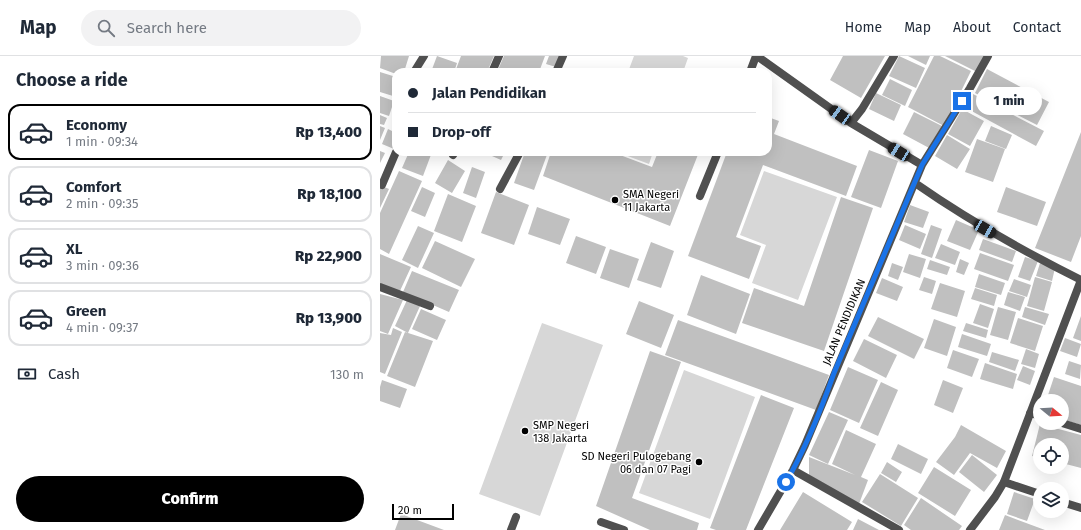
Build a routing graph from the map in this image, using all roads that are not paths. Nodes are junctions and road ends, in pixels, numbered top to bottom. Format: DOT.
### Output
graph roads {
  1 [pos="424,56"];
  2 [pos="499,56"];
  3 [pos="564,56"];
  4 [pos="756,56"];
  5 [pos="894,56"];
  6 [pos="988,56"];
  7 [pos="416,68"];
  8 [pos="494,68"];
  9 [pos="558,68"];
  10 [pos="752,68"];
  11 [pos="851,123"];
  12 [pos="394,156"];
  13 [pos="518,156"];
  14 [pos="716,156"];
  15 [pos="922,165"];
  16 [pos="915,183"];
  17 [pos="382,185"];
  18 [pos="500,189"];
  19 [pos="700,196"];
  20 [pos="1081,280"];
  21 [pos="380,287"];
  22 [pos="430,306"];
  23 [pos="1030,413"];
  24 [pos="1033,414"];
  25 [pos="1069,425"];
  26 [pos="1081,429"];
  27 [pos="793,470"];
  28 [pos="1004,482"];
  29 [pos="1033,492"];
  30 [pos="1069,504"];
  31 [pos="1081,508"];
  32 [pos="516,517"];
  33 [pos="601,522"];
  34 [pos="511,530"];
  35 [pos="624,530"];
  36 [pos="758,530"];
  37 [pos="899,530"];
  38 [pos="970,530"];
  1 -- 7 [label="street"];
  2 -- 8 [label="street"];
  3 -- 9 [label="street"];
  4 -- 10 [label="street"];
  4 -- 11 [label="street"];
  5 -- 11 [label="street"];
  6 -- 15 [label="street, JALAN PENDIDIKAN"];
  11 -- 15 [label="street"];
  12 -- 17 [label="street"];
  13 -- 18 [label="street"];
  14 -- 19 [label="street"];
  15 -- 16 [label="street, JALAN PENDIDIKAN"];
  16 -- 20 [label="street"];
  16 -- 27 [label="street, JALAN PENDIDIKAN"];
  20 -- 23 [label="street"];
  21 -- 22 [label="street"];
  23 -- 24 [label="street"];
  23 -- 28 [label="street"];
  25 -- 26 [label="street"];
  27 -- 36 [label="street, JALAN PENDIDIKAN"];
  27 -- 37 [label="street"];
  28 -- 29 [label="street"];
  28 -- 38 [label="street"];
  30 -- 31 [label="street"];
  32 -- 34 [label="street"];
  33 -- 35 [label="street"];
}
